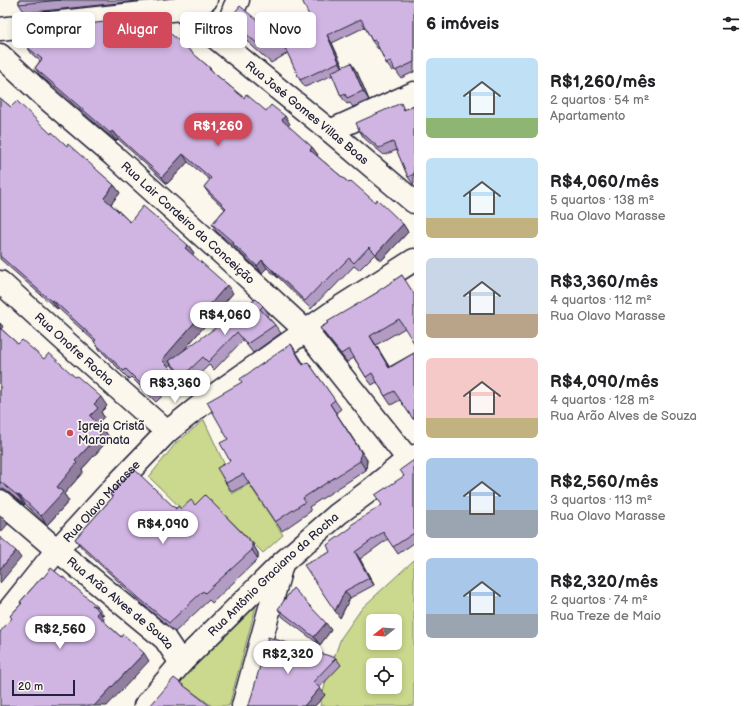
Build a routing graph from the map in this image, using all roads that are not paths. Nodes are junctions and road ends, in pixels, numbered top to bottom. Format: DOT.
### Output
graph roads {
  1 [pos="206,0"];
  2 [pos="238,0"];
  3 [pos="180,9"];
  4 [pos="0,29"];
  5 [pos="232,50"];
  6 [pos="0,55"];
  7 [pos="414,93"];
  8 [pos="330,131"];
  9 [pos="414,202"];
  10 [pos="414,260"];
  11 [pos="0,282"];
  12 [pos="306,331"];
  13 [pos="167,432"];
  14 [pos="411,457"];
  15 [pos="0,501"];
  16 [pos="57,550"];
  17 [pos="282,563"];
  18 [pos="0,621"];
  19 [pos="181,663"];
  20 [pos="145,706"];
  21 [pos="243,706"];
  1 -- 3 [label="street"];
  2 -- 5 [label="street"];
  3 -- 4 [label="street"];
  3 -- 5 [label="street, Rua José Gomes Villas Boas"];
  5 -- 8 [label="street, Rua José Gomes Villas Boas"];
  6 -- 12 [label="street, Rua Lair Cordeiro da Conceição"];
  7 -- 8 [label="street"];
  8 -- 9 [label="street, Rua José Gomes Villas Boas"];
  10 -- 12 [label="street, Rua Olavo Marasse"];
  11 -- 13 [label="street, Rua Onofre Rocha"];
  12 -- 13 [label="street, Rua Olavo Marasse"];
  12 -- 14 [label="street, Rua Lair Cordeiro da Conceição"];
  13 -- 16 [label="street, Rua Olavo Marasse"];
  14 -- 17 [label="street, Rua Antônio Graciano da Rocha"];
  15 -- 16 [label="street, Rua Arão Alves de Souza"];
  16 -- 18 [label="street, Rua Olavo Marasse"];
  16 -- 19 [label="street, Rua Arão Alves de Souza"];
  17 -- 19 [label="street, Rua Antônio Graciano da Rocha"];
  17 -- 21 [label="street"];
  19 -- 20 [label="street, Rua Antônio Graciano da Rocha"];
}
